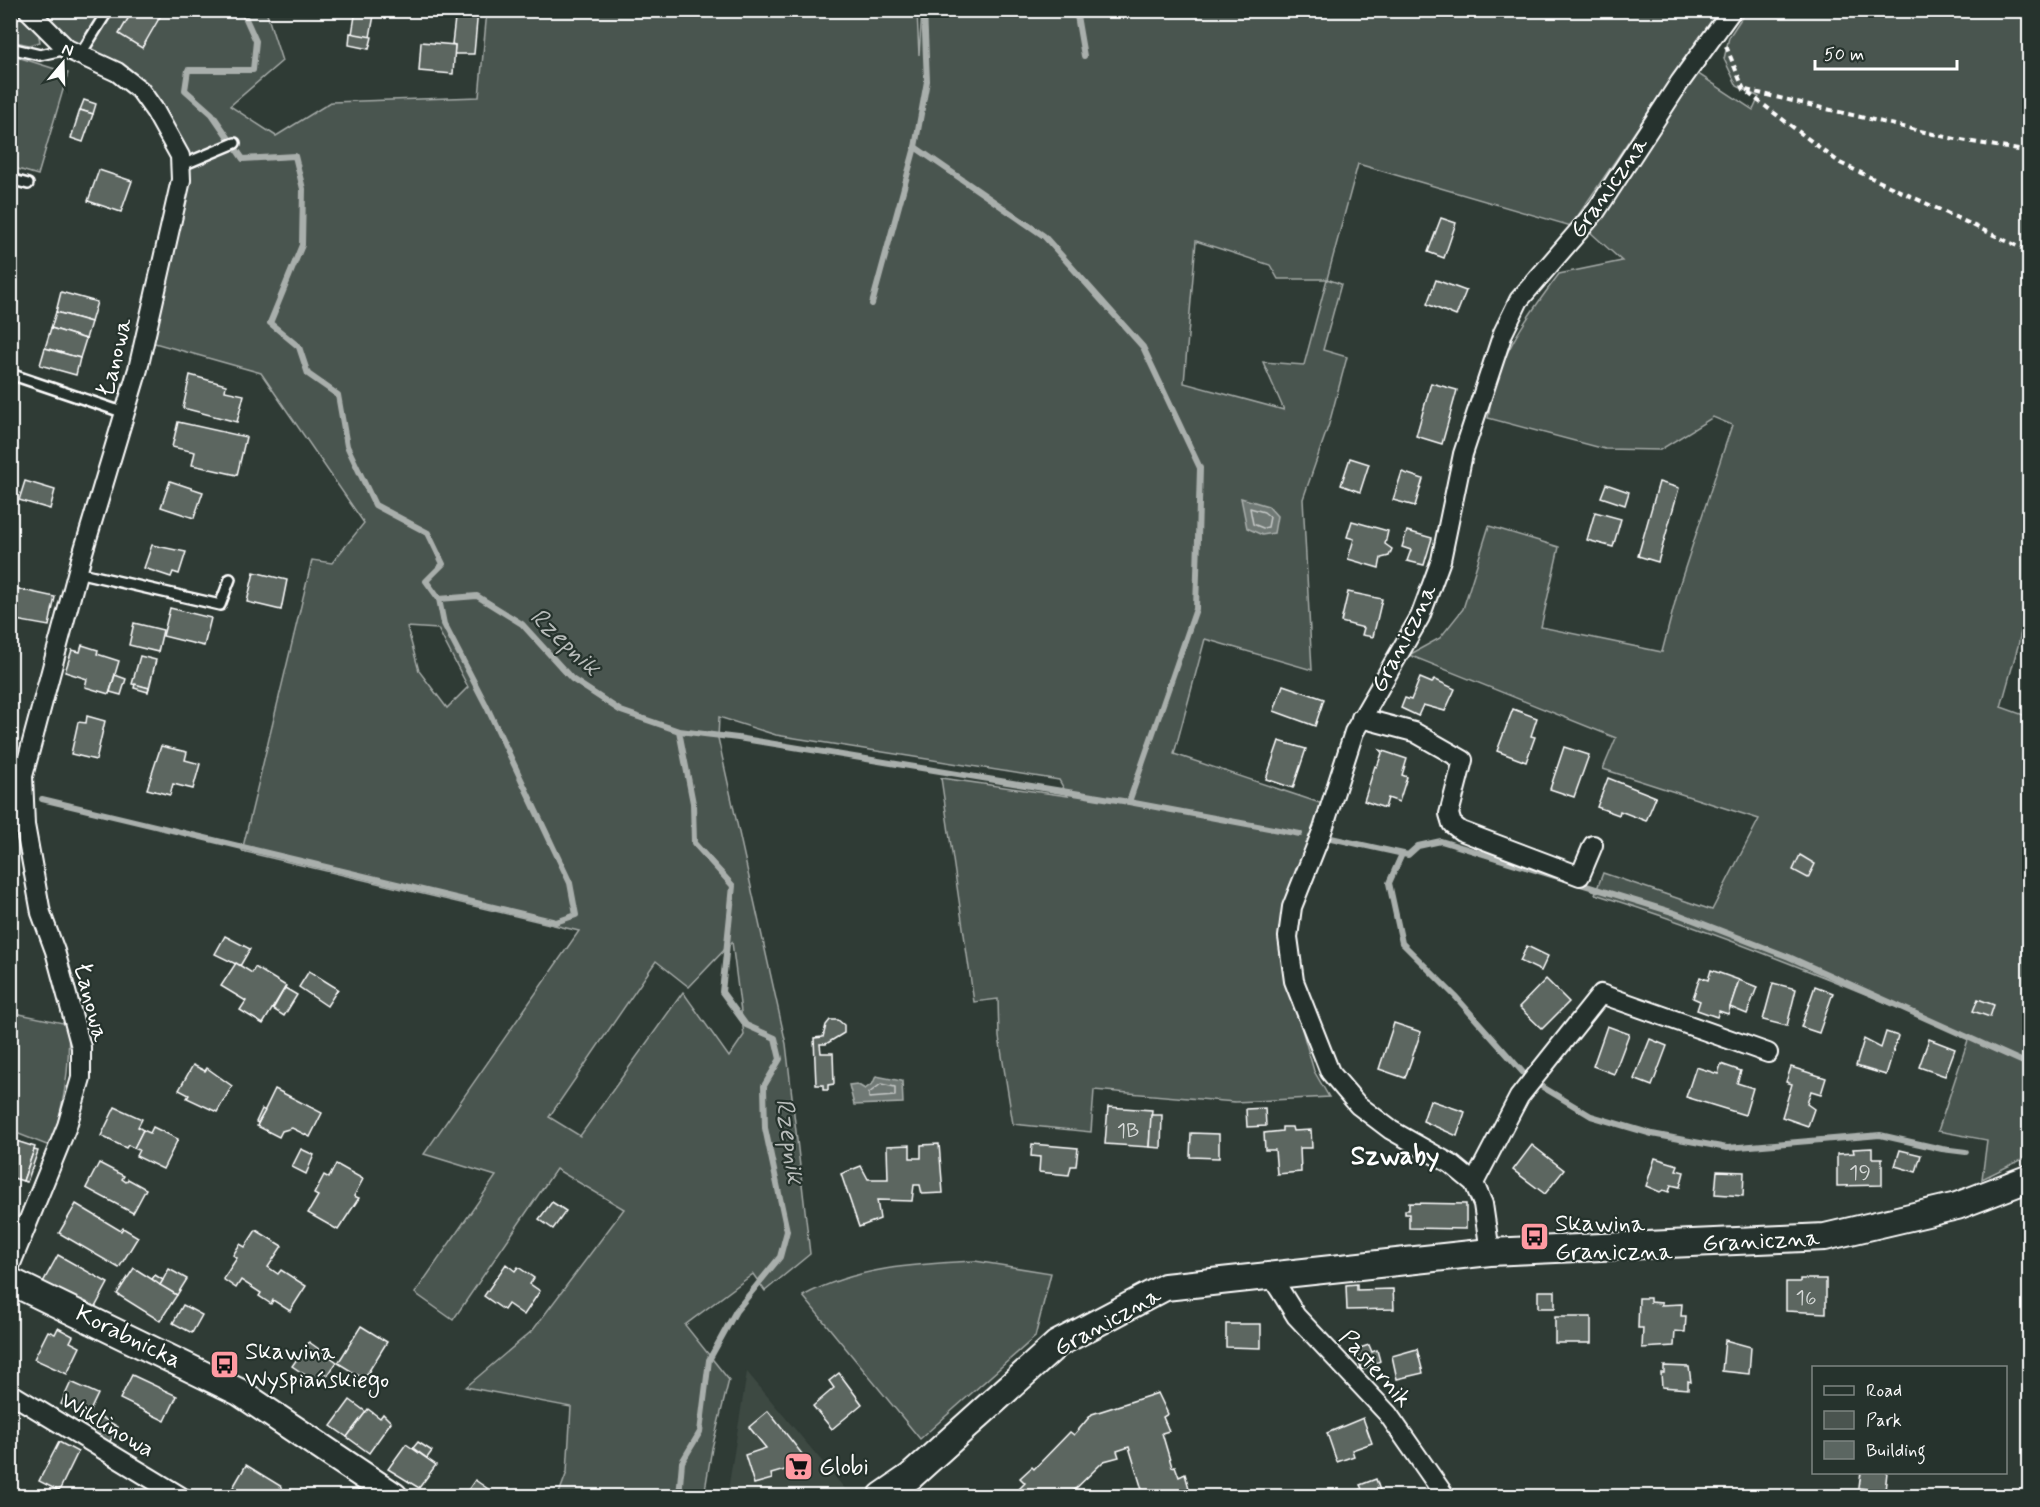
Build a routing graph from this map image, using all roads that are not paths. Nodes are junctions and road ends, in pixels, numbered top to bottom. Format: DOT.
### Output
graph roads {
  1 [pos="28,10"];
  2 [pos="108,10"];
  3 [pos="1732,10"];
  4 [pos="10,48"];
  5 [pos="74,52"];
  6 [pos="231,145"];
  7 [pos="180,166"];
  8 [pos="10,179"];
  9 [pos="28,184"];
  10 [pos="10,374"];
  11 [pos="125,413"];
  12 [pos="77,572"];
  13 [pos="230,579"];
  14 [pos="1361,718"];
  15 [pos="17,770"];
  16 [pos="1593,845"];
  17 [pos="1768,1053"];
  18 [pos="2030,1178"];
  19 [pos="1474,1182"];
  20 [pos="1490,1252"];
  21 [pos="10,1266"];
  22 [pos="1270,1274"];
  23 [pos="10,1281"];
  24 [pos="10,1393"];
  25 [pos="180,1497"];
  26 [pos="394,1497"];
  27 [pos="882,1497"];
  28 [pos="1445,1497"];
  1 -- 5 [label="street, Łanowa"];
  2 -- 5 [label="lane"];
  3 -- 14 [label="street, Graniczna"];
  4 -- 5 [label="lane"];
  5 -- 7 [label="street, Łanowa"];
  6 -- 7 [label="lane"];
  7 -- 11 [label="street, Łanowa"];
  8 -- 9 [label="lane"];
  10 -- 11 [label="lane"];
  11 -- 12 [label="street, Łanowa"];
  12 -- 13 [label="lane"];
  12 -- 15 [label="street, Łanowa"];
  14 -- 16 [label="street"];
  14 -- 19 [label="street, Graniczna"];
  15 -- 21 [label="street, Łanowa"];
  17 -- 19 [label="street"];
  18 -- 20 [label="street, Graniczna"];
  19 -- 20 [label="street"];
  20 -- 22 [label="street, Graniczna"];
  22 -- 27 [label="street, Graniczna"];
  22 -- 28 [label="street, Pasternik"];
  23 -- 26 [label="street, Korabnicka"];
  24 -- 25 [label="street, Wiklinowa"];
}
